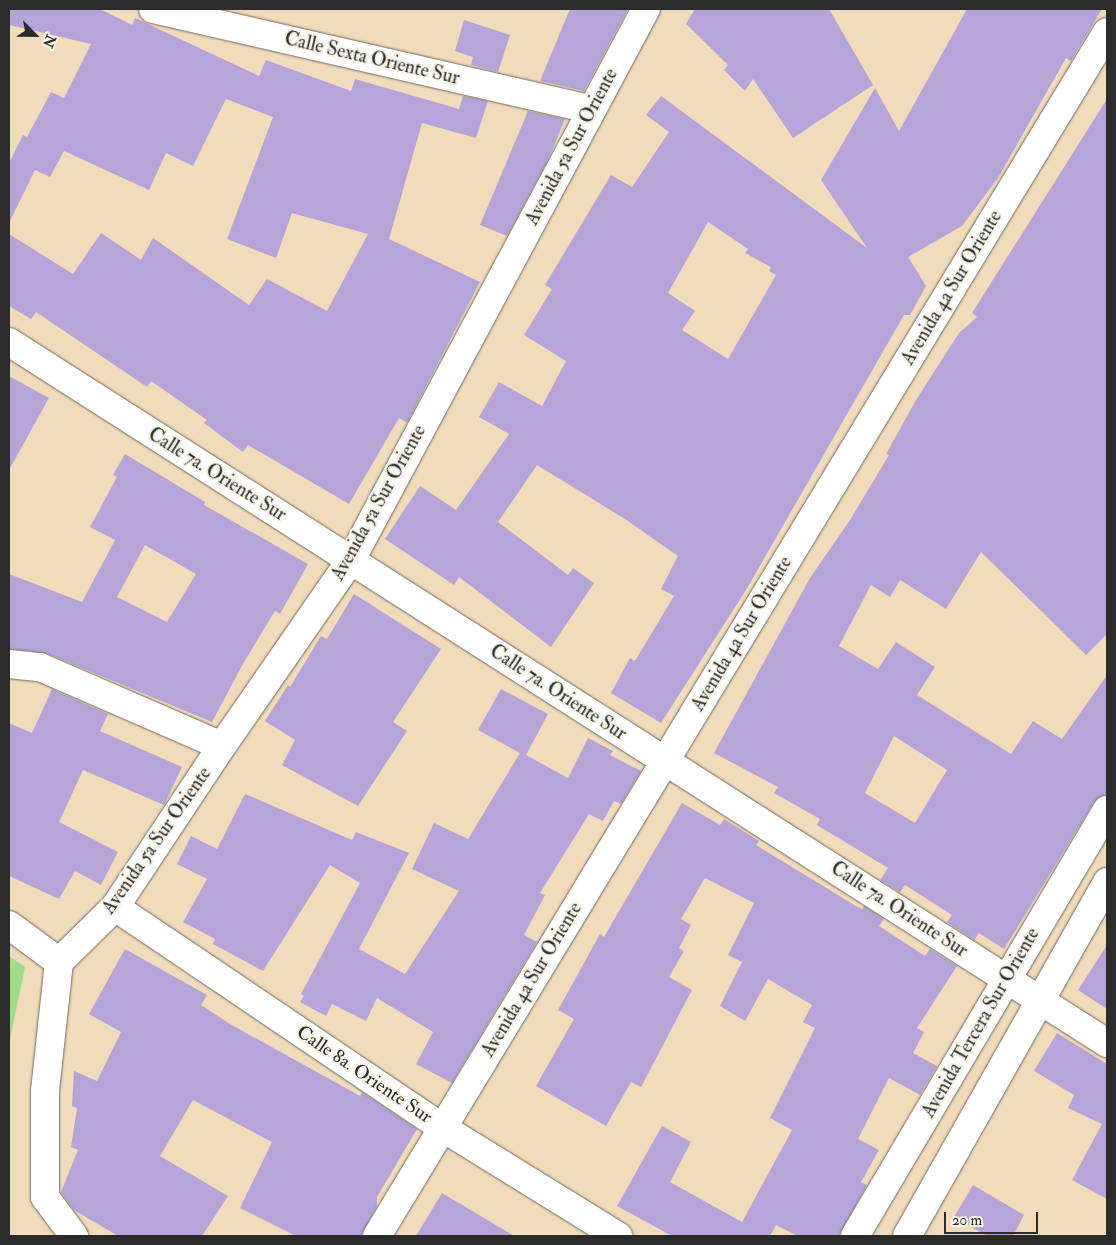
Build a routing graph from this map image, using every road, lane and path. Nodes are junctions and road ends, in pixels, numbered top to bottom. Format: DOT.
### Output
graph roads {
  1 [pos="153,9"];
  2 [pos="646,9"];
  3 [pos="1107,32"];
  4 [pos="591,109"];
  5 [pos="9,342"];
  6 [pos="351,560"];
  7 [pos="9,664"];
  8 [pos="222,746"];
  9 [pos="665,761"];
  10 [pos="1107,810"];
  11 [pos="1107,882"];
  12 [pos="115,907"];
  13 [pos="9,925"];
  14 [pos="59,962"];
  15 [pos="1006,978"];
  16 [pos="1040,1000"];
  17 [pos="1107,1042"];
  18 [pos="442,1128"];
  19 [pos="74,1236"];
  20 [pos="376,1236"];
  21 [pos="618,1236"];
  22 [pos="855,1236"];
  23 [pos="907,1236"];
  1 -- 4 [label="street, Calle Sexta Oriente Sur"];
  2 -- 4 [label="street, Avenida 5a Sur Oriente"];
  3 -- 9 [label="street, Avenida 4a Sur Oriente"];
  4 -- 6 [label="street, Avenida 5a Sur Oriente"];
  5 -- 6 [label="street, Calle 7a. Oriente Sur"];
  6 -- 8 [label="street, Avenida 5a Sur Oriente"];
  6 -- 9 [label="street, Calle 7a. Oriente Sur"];
  7 -- 8 [label="street"];
  8 -- 12 [label="street, Avenida 5a Sur Oriente"];
  9 -- 15 [label="street, Calle 7a. Oriente Sur"];
  9 -- 18 [label="street, Avenida 4a Sur Oriente"];
  10 -- 15 [label="street, Avenida Tercera Sur Oriente"];
  11 -- 16 [label="street, Avenida Tercera Sur Oriente"];
  12 -- 14 [label="street, Avenida 5a Sur Oriente"];
  12 -- 18 [label="street, Calle 8a. Oriente Sur"];
  13 -- 14 [label="street"];
  14 -- 19 [label="street"];
  15 -- 16 [label="street, Calle 7a. Oriente Sur"];
  15 -- 22 [label="street, Avenida Tercera Sur Oriente"];
  16 -- 17 [label="street, Calle 7a. Oriente Sur"];
  16 -- 23 [label="street, Avenida Tercera Sur Oriente"];
  18 -- 20 [label="street, Avenida 4a Sur Oriente"];
  18 -- 21 [label="street, Calle 8a. Oriente Sur"];
}
